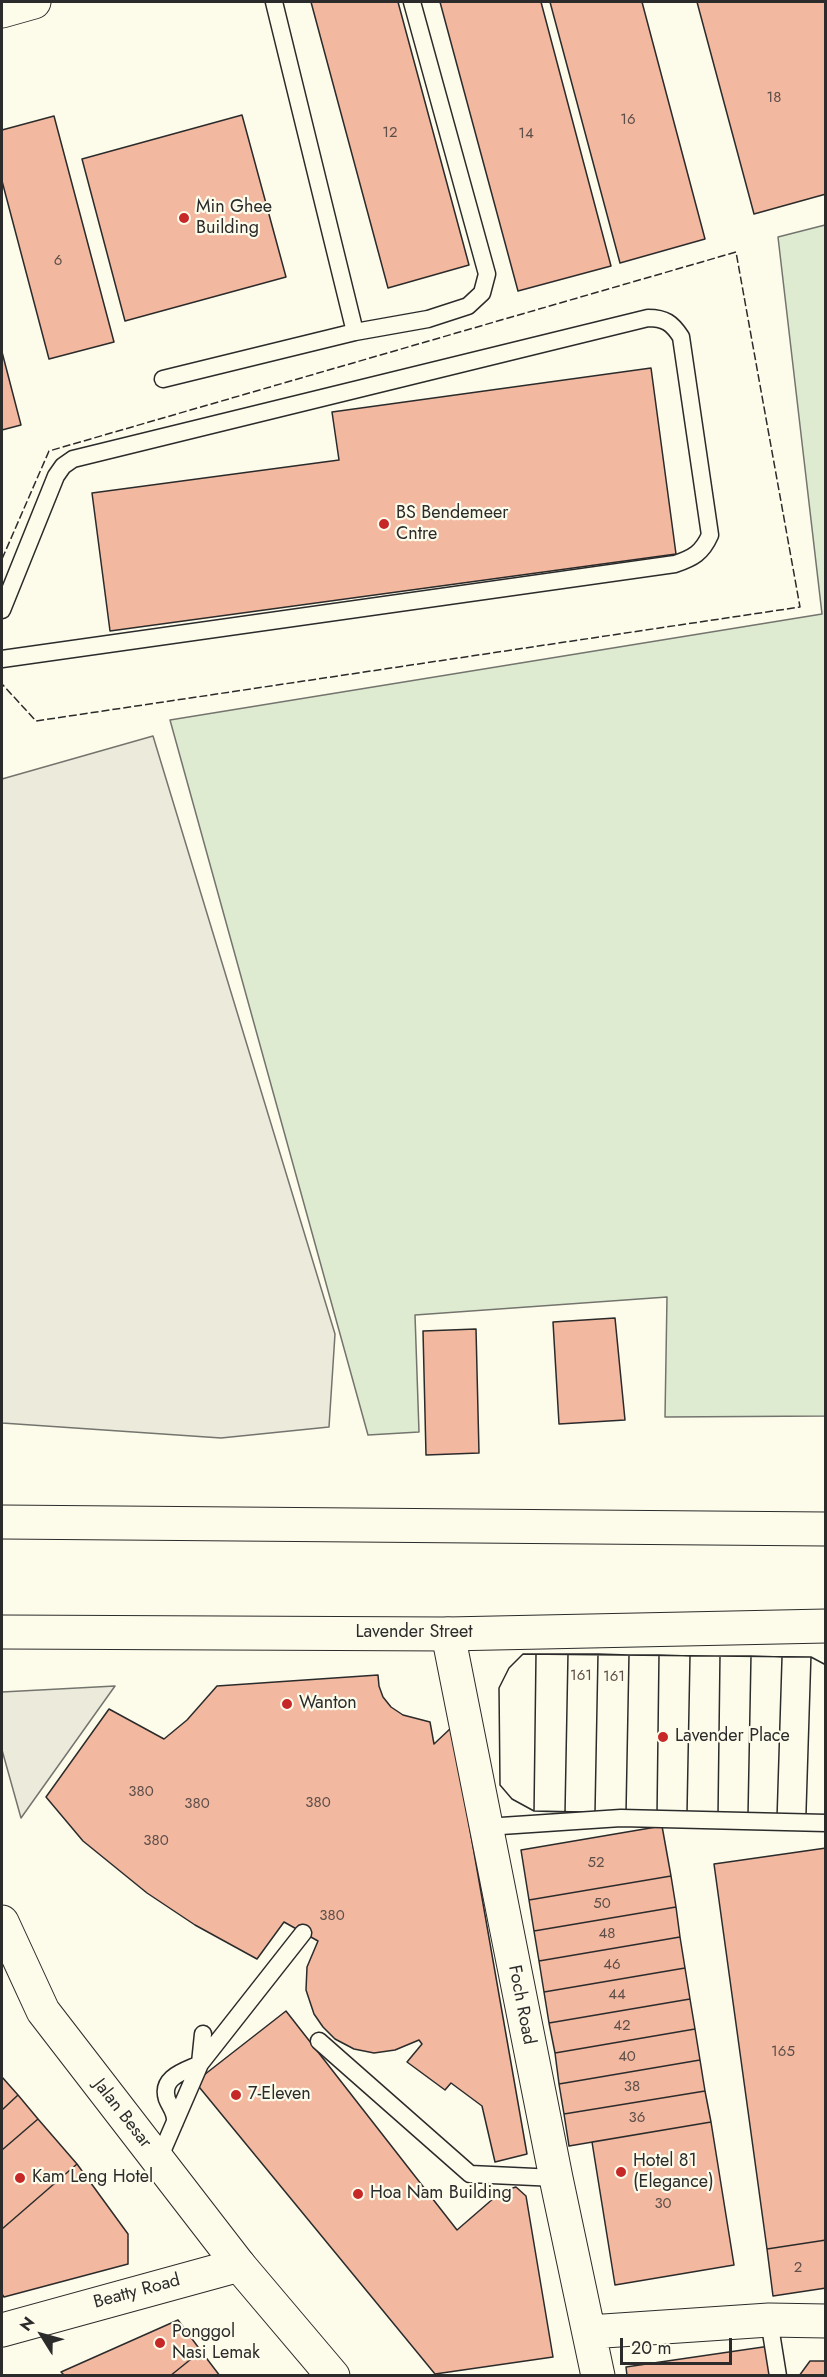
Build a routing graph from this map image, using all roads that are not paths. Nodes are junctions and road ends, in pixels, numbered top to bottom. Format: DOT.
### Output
graph roads {
  1 [pos="34,2"];
  2 [pos="274,2"];
  3 [pos="412,2"];
  4 [pos="2,11"];
  5 [pos="355,332"];
  6 [pos="164,379"];
  7 [pos="2,610"];
  8 [pos="2,659"];
  9 [pos="2,1522"];
  10 [pos="825,1529"];
  11 [pos="825,1626"];
  12 [pos="2,1632"];
  13 [pos="448,1634"];
  14 [pos="825,1823"];
  15 [pos="482,1839"];
  16 [pos="2,1922"];
  17 [pos="303,1933"];
  18 [pos="2,1966"];
  19 [pos="43,2011"];
  20 [pos="203,2034"];
  21 [pos="319,2041"];
  22 [pos="200,2064"];
  23 [pos="158,2161"];
  24 [pos="556,2178"];
  25 [pos="238,2265"];
  26 [pos="769,2320"];
  27 [pos="825,2321"];
  28 [pos="2,2330"];
  29 [pos="589,2332"];
  30 [pos="333,2376"];
  31 [pos="598,2376"];
  32 [pos="778,2376"];
  1 -- 4 [label="main road"];
  2 -- 5 [label="lane"];
  3 -- 5 [label="lane"];
  5 -- 6 [label="lane"];
  7 -- 8 [label="lane"];
  9 -- 10 [label="main road"];
  11 -- 13 [label="main road, Lavender Street"];
  12 -- 13 [label="main road, Lavender Street"];
  13 -- 15 [label="main road, Foch Road"];
  14 -- 15 [label="lane"];
  15 -- 24 [label="main road, Foch Road"];
  16 -- 19 [label="main road, Jalan Besar"];
  17 -- 22 [label="lane"];
  18 -- 19 [label="main road"];
  19 -- 23 [label="main road, Jalan Besar"];
  20 -- 22 [label="lane"];
  21 -- 24 [label="lane"];
  22 -- 23 [label="lane"];
  23 -- 25 [label="main road, Jalan Besar"];
  24 -- 29 [label="main road, Foch Road"];
  25 -- 28 [label="main road, Beatty Road"];
  25 -- 30 [label="main road, Jalan Besar"];
  26 -- 27 [label="main road"];
  26 -- 29 [label="main road"];
  26 -- 32 [label="lane"];
  29 -- 31 [label="main road, Foch Road"];
}
